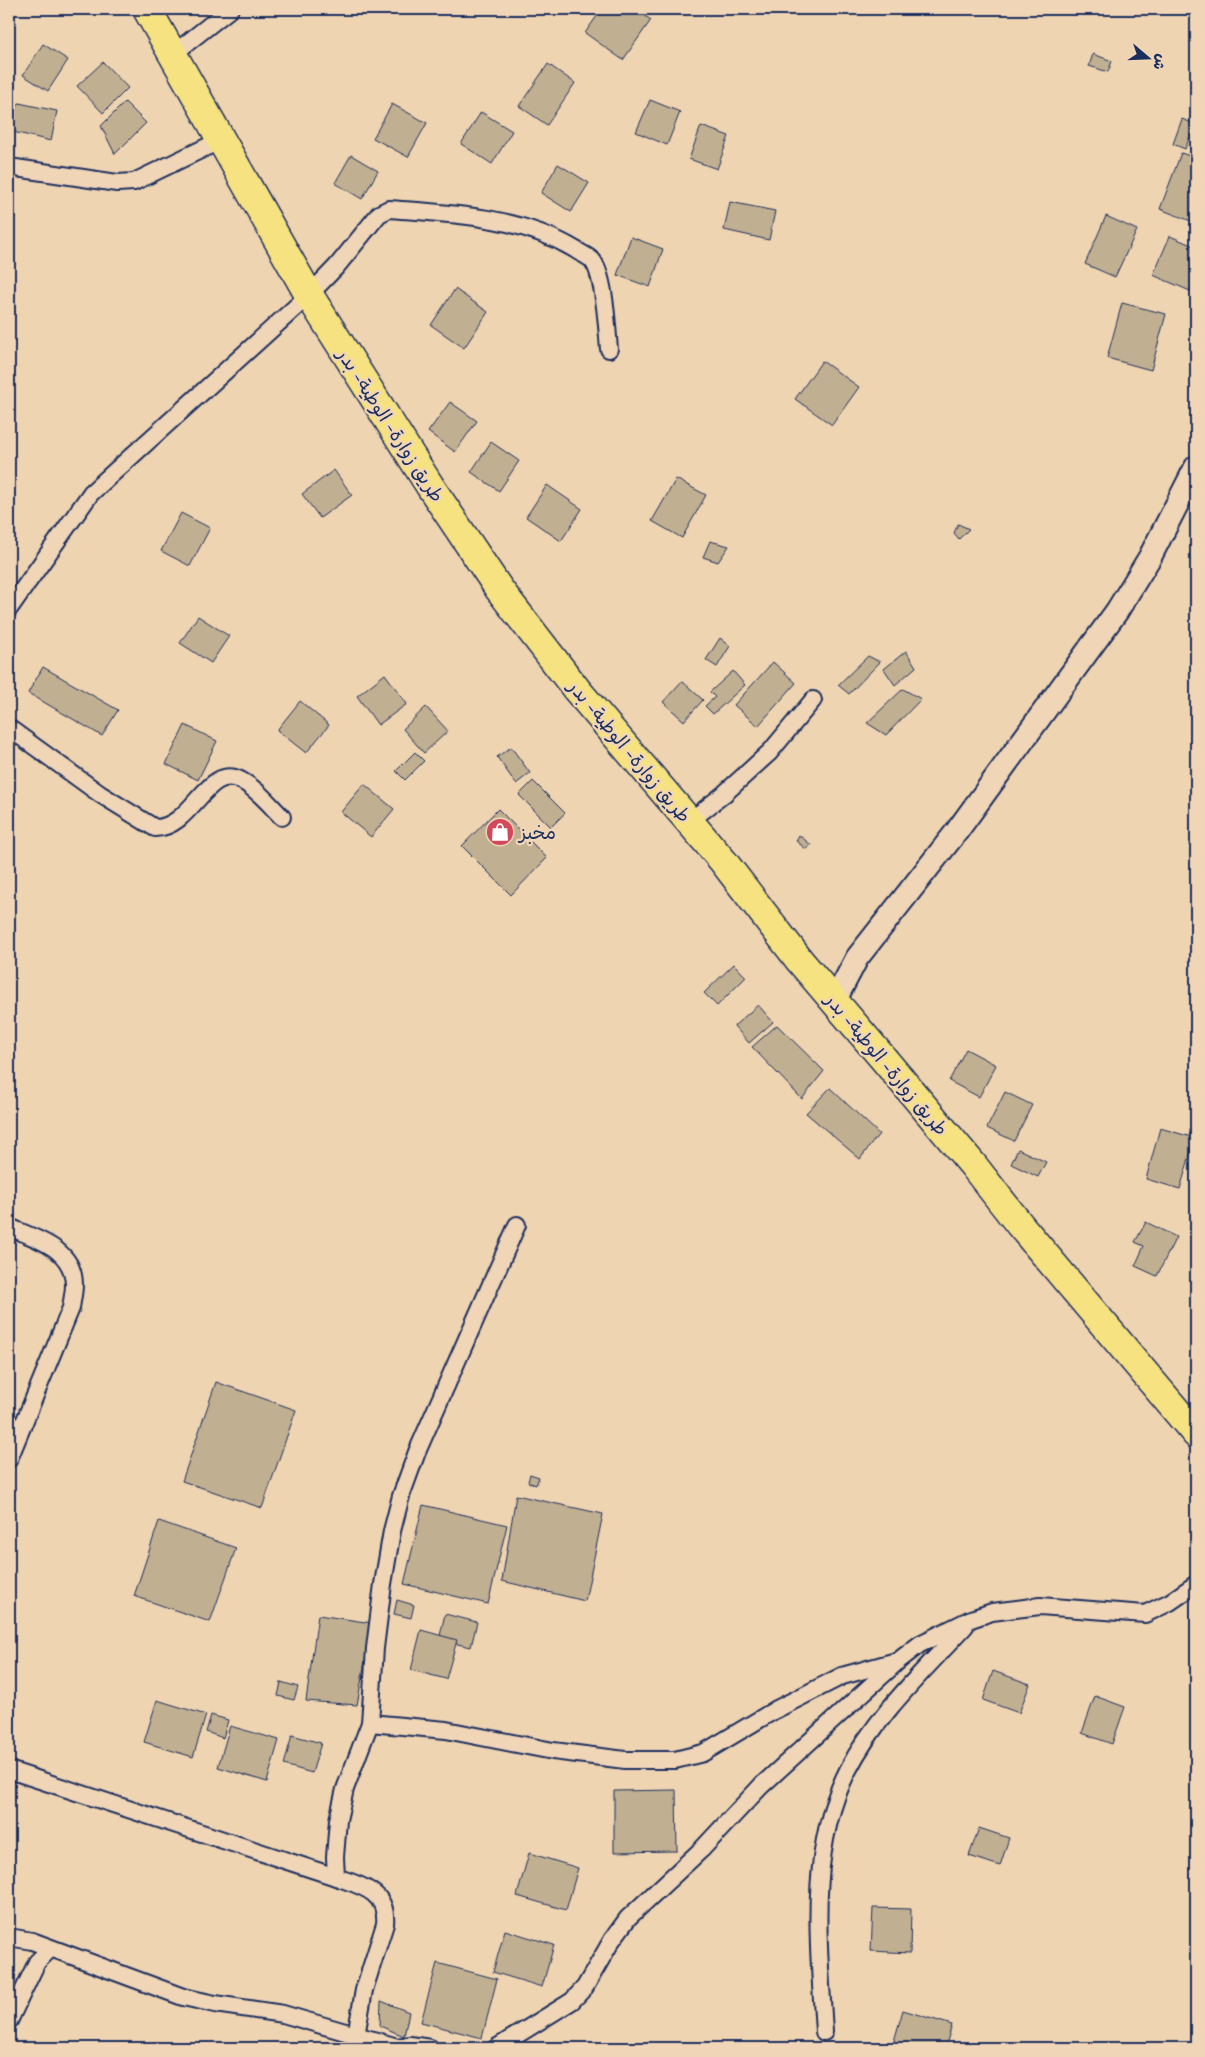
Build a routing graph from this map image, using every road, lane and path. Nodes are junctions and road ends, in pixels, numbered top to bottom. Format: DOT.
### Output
graph roads {
  1 [pos="146,9"];
  2 [pos="230,9"];
  3 [pos="172,55"];
  4 [pos="221,140"];
  5 [pos="9,167"];
  6 [pos="309,296"];
  7 [pos="610,349"];
  8 [pos="1196,467"];
  9 [pos="9,609"];
  10 [pos="813,700"];
  11 [pos="9,728"];
  12 [pos="282,818"];
  13 [pos="690,821"];
  14 [pos="834,1002"];
  15 [pos="517,1225"];
  16 [pos="9,1227"];
  17 [pos="1196,1434"];
  18 [pos="9,1460"];
  19 [pos="1196,1584"];
  20 [pos="972,1619"];
  21 [pos="898,1660"];
  22 [pos="370,1724"];
  23 [pos="9,1770"];
  24 [pos="336,1877"];
  25 [pos="9,1937"];
  26 [pos="50,1949"];
  27 [pos="9,2021"];
  28 [pos="824,2032"];
  29 [pos="356,2036"];
  30 [pos="392,2047"];
  31 [pos="430,2048"];
  32 [pos="496,2048"];
  1 -- 3 [label="highway, طريق زوارة- الوطية- بدر"];
  2 -- 3 [label="street"];
  3 -- 4 [label="highway, طريق زوارة- الوطية- بدر"];
  4 -- 5 [label="street"];
  4 -- 6 [label="highway, طريق زوارة- الوطية- بدر"];
  6 -- 7 [label="street"];
  6 -- 9 [label="street"];
  6 -- 13 [label="highway, طريق زوارة- الوطية- بدر"];
  8 -- 14 [label="street"];
  10 -- 13 [label="street"];
  11 -- 12 [label="street"];
  13 -- 14 [label="highway, طريق زوارة- الوطية- بدر"];
  14 -- 17 [label="highway, طريق زوارة- الوطية- بدر"];
  15 -- 22 [label="street"];
  16 -- 18 [label="street"];
  19 -- 20 [label="street"];
  20 -- 21 [label="street"];
  20 -- 28 [label="street"];
  21 -- 22 [label="street"];
  21 -- 32 [label="street"];
  22 -- 24 [label="street"];
  23 -- 24 [label="street"];
  24 -- 29 [label="street"];
  25 -- 26 [label="street"];
  26 -- 27 [label="street"];
  26 -- 29 [label="street"];
  29 -- 30 [label="street"];
  30 -- 31 [label="street"];
}
